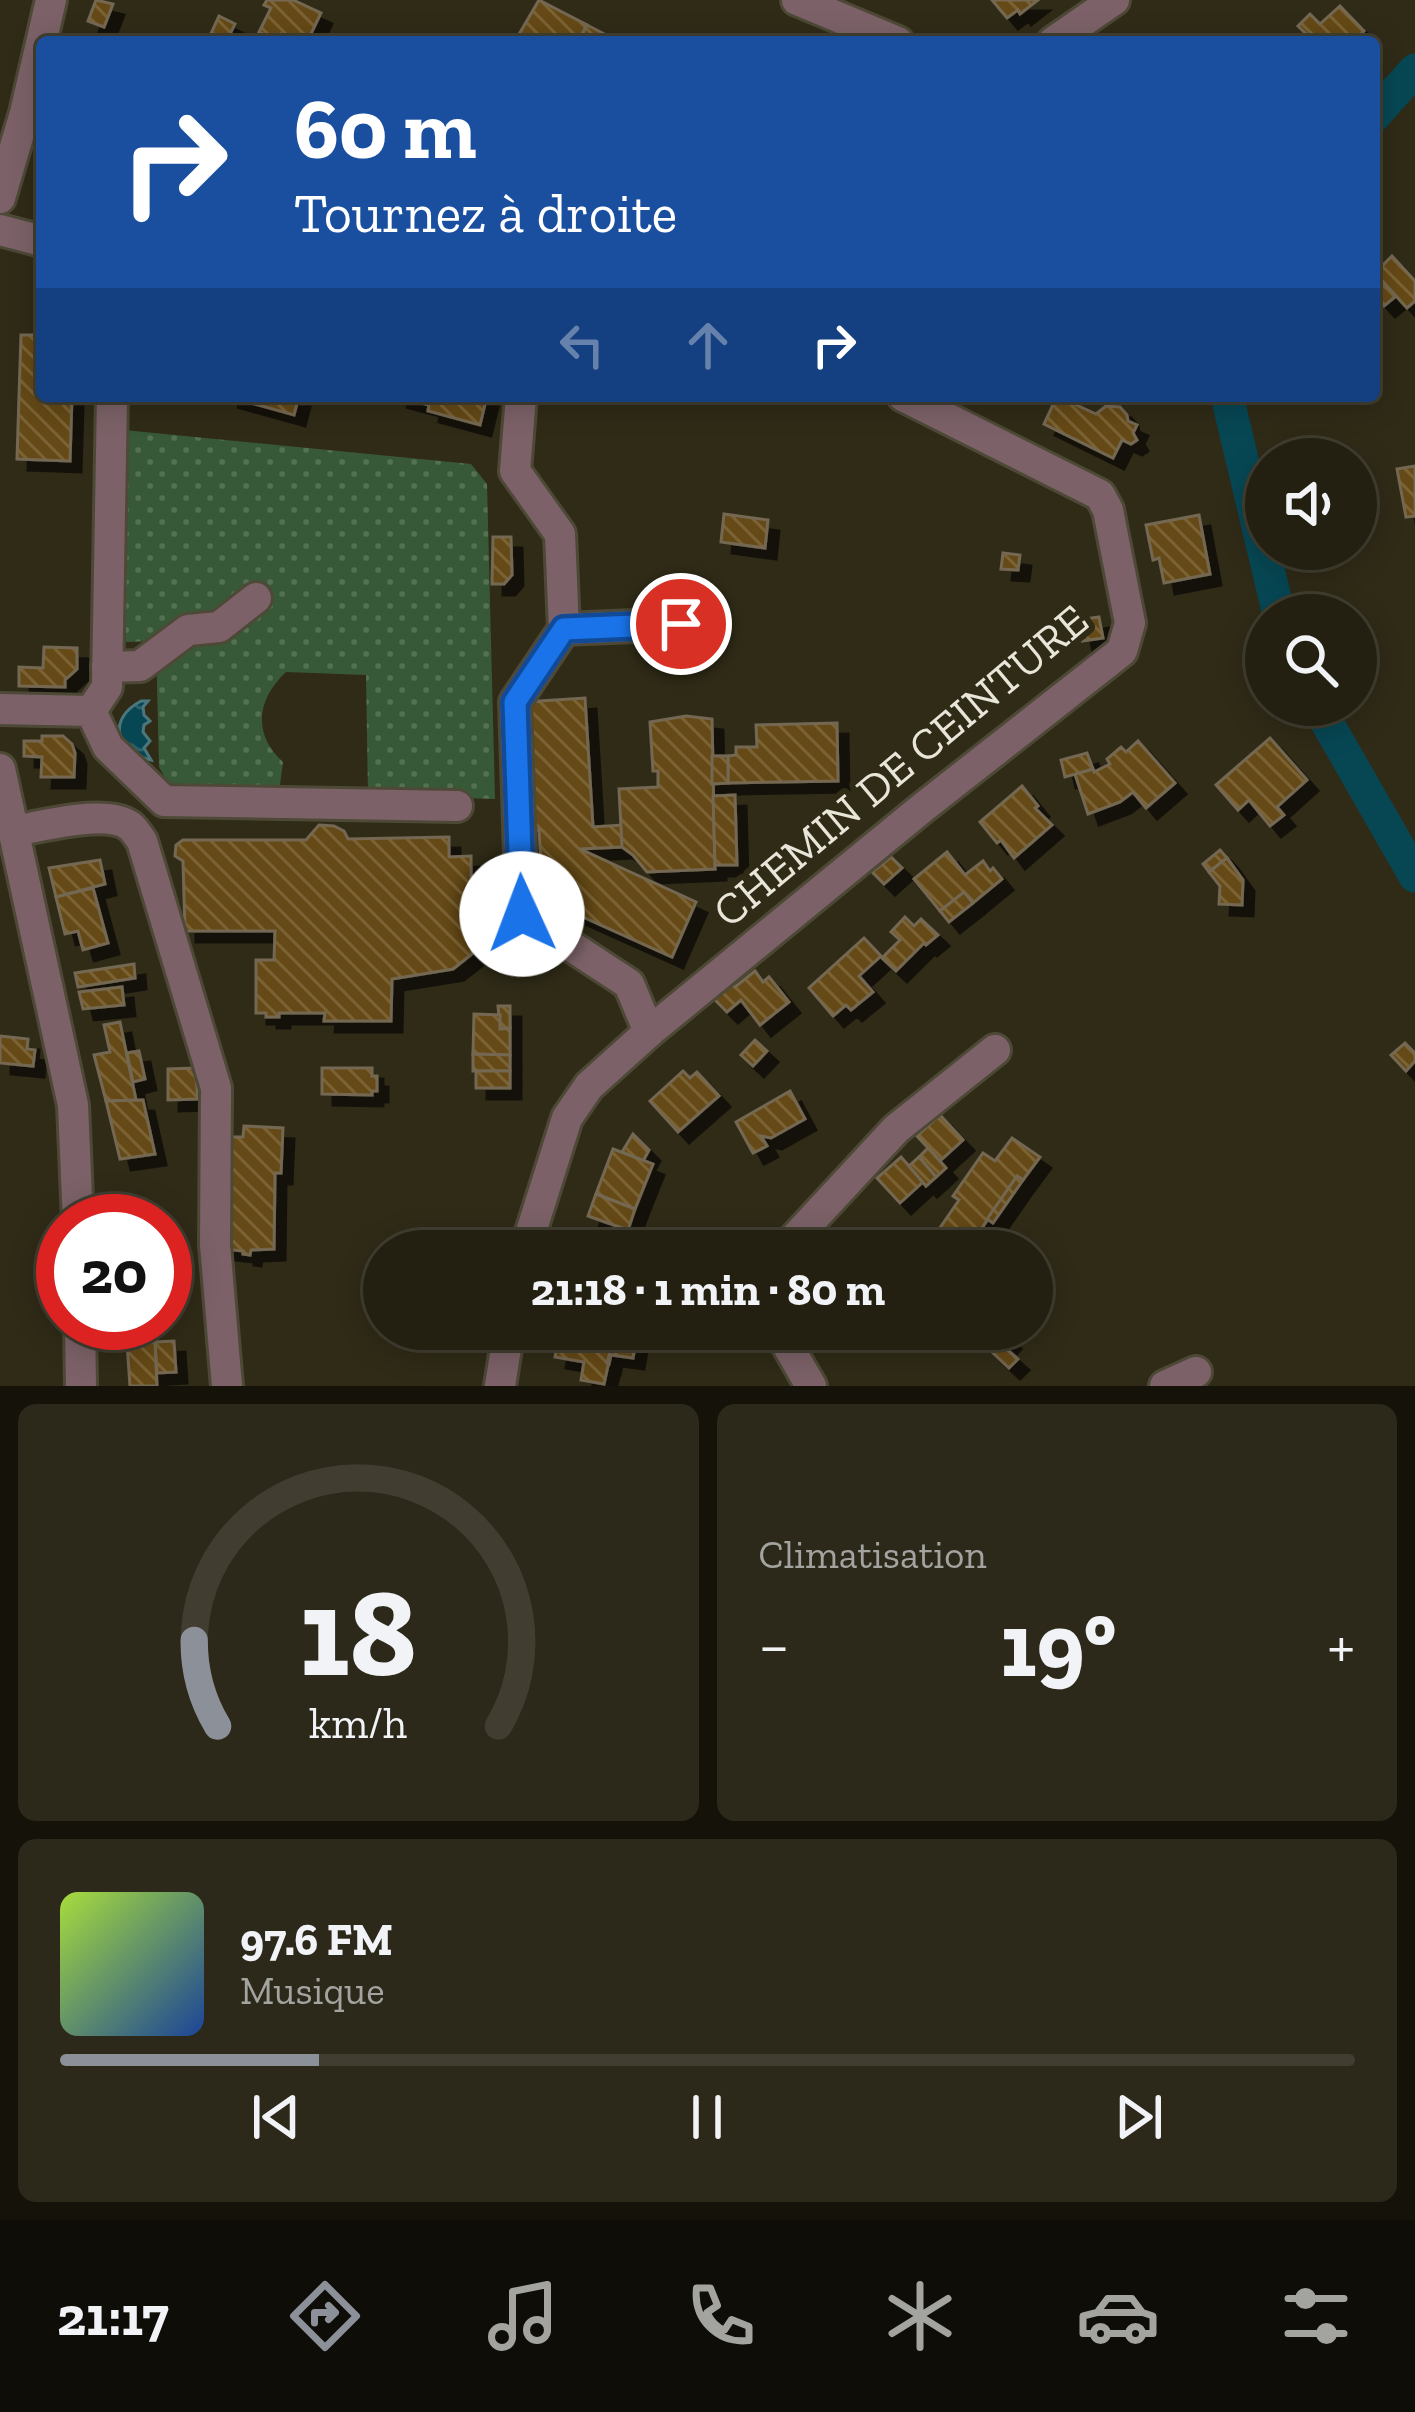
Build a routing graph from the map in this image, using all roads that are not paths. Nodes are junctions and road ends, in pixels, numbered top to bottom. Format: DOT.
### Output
graph roads {
  1 [pos="51,0"];
  2 [pos="797,0"];
  3 [pos="1114,0"];
  4 [pos="43,36"];
  5 [pos="884,36"];
  6 [pos="1062,36"];
  7 [pos="36,65"];
  8 [pos="0,198"];
  9 [pos="0,230"];
  10 [pos="36,239"];
  11 [pos="112,402"];
  12 [pos="521,402"];
  13 [pos="915,402"];
  14 [pos="256,598"];
  15 [pos="681,624"];
  16 [pos="564,629"];
  17 [pos="107,668"];
  18 [pos="0,709"];
  19 [pos="91,711"];
  20 [pos="0,769"];
  21 [pos="457,806"];
  22 [pos="13,831"];
  23 [pos="649,1031"];
  24 [pos="995,1050"];
  25 [pos="77,1194"];
  26 [pos="532,1230"];
  27 [pos="803,1230"];
  28 [pos="80,1350"];
  29 [pos="506,1350"];
  30 [pos="790,1350"];
  31 [pos="1196,1372"];
  32 [pos="81,1386"];
  33 [pos="227,1386"];
  34 [pos="500,1386"];
  35 [pos="811,1386"];
  36 [pos="1165,1386"];
  1 -- 4 [label="street"];
  2 -- 5 [label="street"];
  3 -- 6 [label="street"];
  7 -- 8 [label="street"];
  9 -- 10 [label="street"];
  11 -- 17 [label="street"];
  12 -- 16 [label="street"];
  13 -- 23 [label="street, CHEMIN DE CEINTURE"];
  14 -- 17 [label="street"];
  15 -- 16 [label="street"];
  16 -- 23 [label="street"];
  17 -- 19 [label="street"];
  18 -- 19 [label="street"];
  19 -- 21 [label="street"];
  20 -- 22 [label="street"];
  22 -- 25 [label="street"];
  22 -- 33 [label="street"];
  23 -- 26 [label="street, CHEMIN DE CEINTURE"];
  24 -- 27 [label="street"];
  28 -- 32 [label="street"];
  29 -- 34 [label="street"];
  30 -- 35 [label="street"];
  31 -- 36 [label="street"];
}
